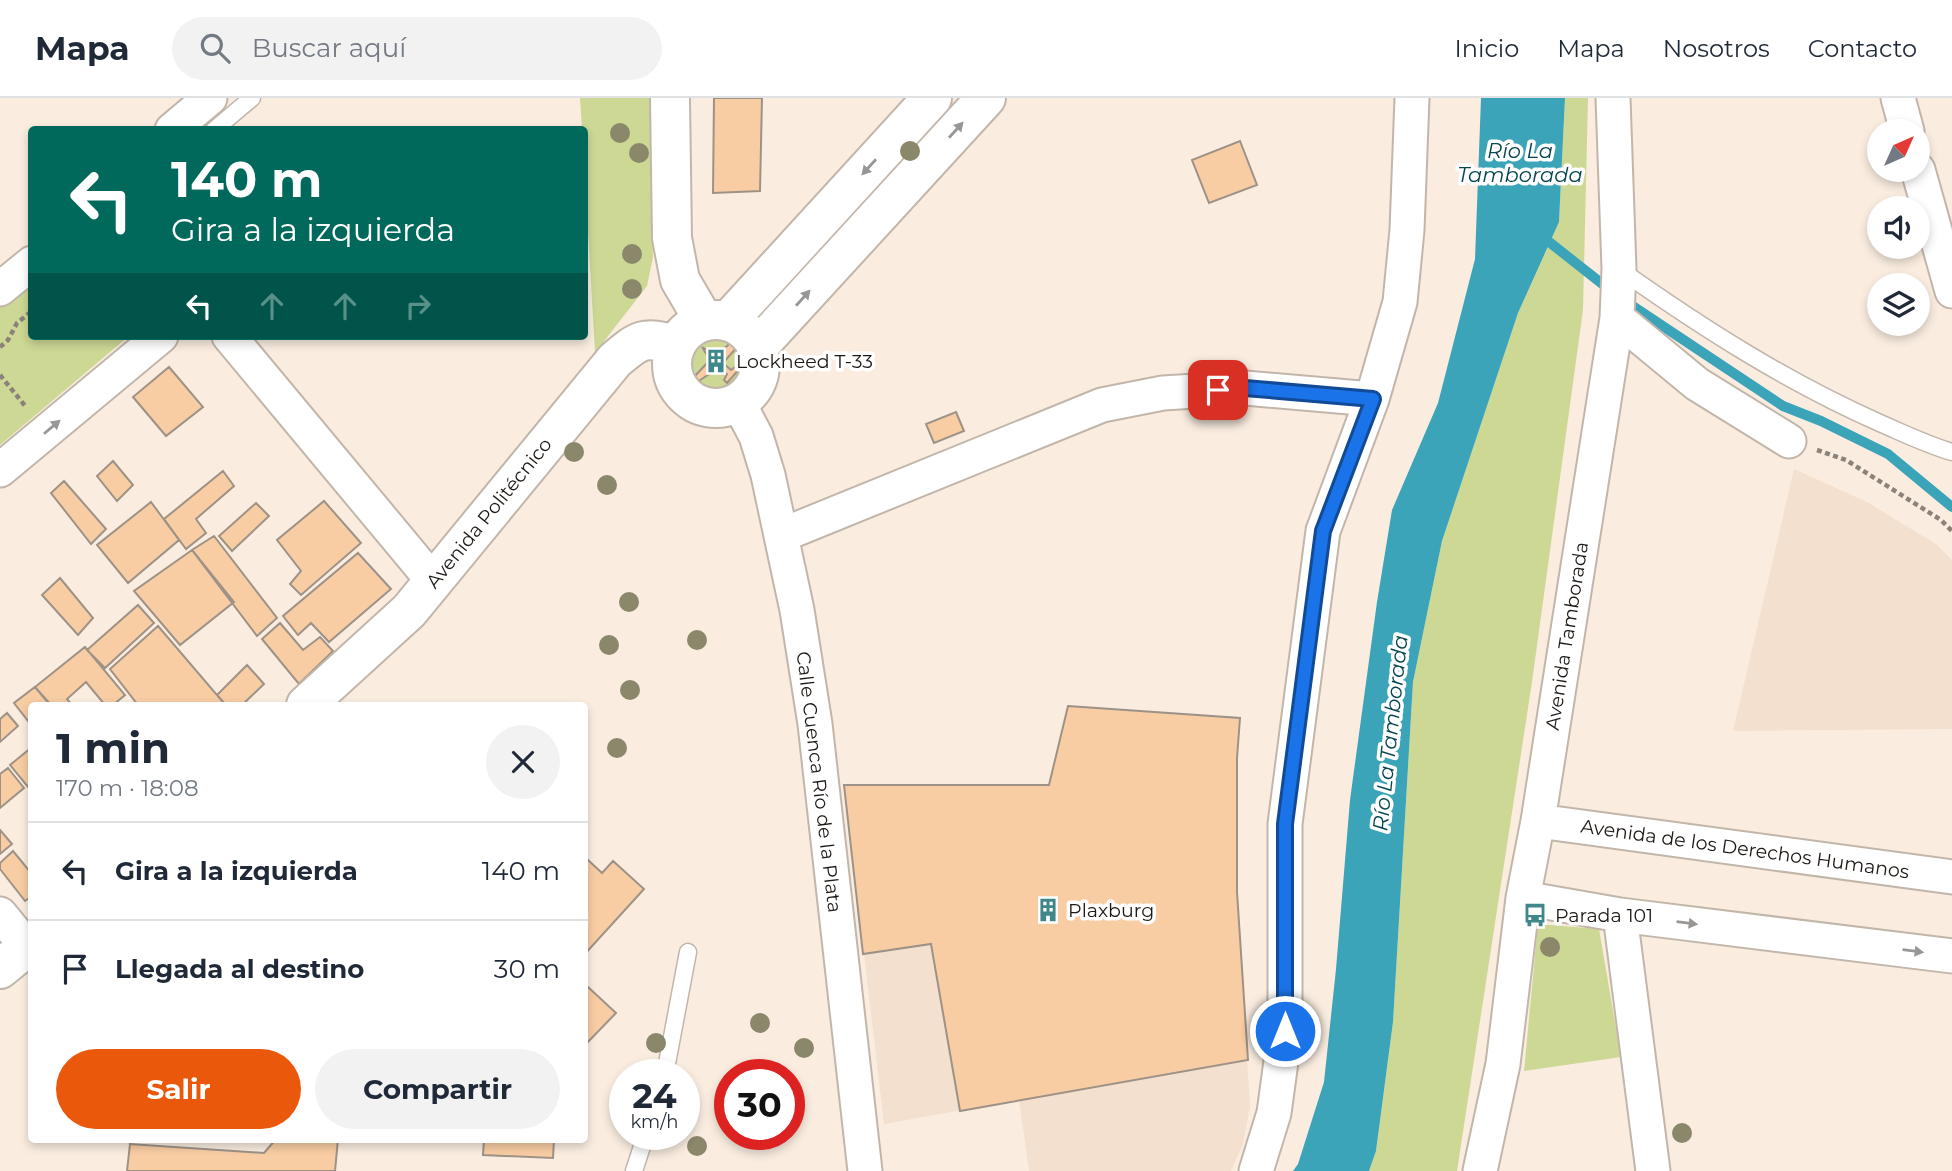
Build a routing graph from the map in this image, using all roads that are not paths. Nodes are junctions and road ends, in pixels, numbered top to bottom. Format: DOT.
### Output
graph roads {
  1 [pos="210,98"];
  2 [pos="252,98"];
  3 [pos="670,98"];
  4 [pos="932,98"];
  5 [pos="986,98"];
  6 [pos="1412,98"];
  7 [pos="1613,98"];
  8 [pos="1898,98"];
  9 [pos="1904,119"];
  10 [pos="177,126"];
  11 [pos="219,126"];
  12 [pos="1921,182"];
  13 [pos="28,266"];
  14 [pos="0,289"];
  15 [pos="1952,292"];
  16 [pos="1618,294"];
  17 [pos="716,321"];
  18 [pos="156,340"];
  19 [pos="232,340"];
  20 [pos="675,345"];
  21 [pos="757,349"];
  22 [pos="1373,399"];
  23 [pos="738,402"];
  24 [pos="1789,440"];
  25 [pos="1952,452"];
  26 [pos="0,470"];
  27 [pos="782,535"];
  28 [pos="433,581"];
  29 [pos="309,702"];
  30 [pos="1538,821"];
  31 [pos="1952,877"];
  32 [pos="1522,898"];
  33 [pos="0,914"];
  34 [pos="1620,915"];
  35 [pos="688,952"];
  36 [pos="19,953"];
  37 [pos="1952,956"];
  38 [pos="668,1059"];
  39 [pos="641,1150"];
  40 [pos="634,1171"];
  41 [pos="865,1171"];
  42 [pos="1256,1171"];
  43 [pos="1480,1171"];
  44 [pos="1653,1171"];
  1 -- 10 [label="street"];
  2 -- 11 [label="lane"];
  3 -- 17 [label="main road"];
  4 -- 17 [label="main road, one-way"];
  21 -- 5 [label="main road, one-way"];
  6 -- 22 [label="street"];
  7 -- 16 [label="street, Avenida Tamborada"];
  8 -- 9 [label="street"];
  12 -- 15 [label="street"];
  13 -- 14 [label="street"];
  16 -- 24 [label="street"];
  16 -- 25 [label="lane"];
  16 -- 30 [label="street, Avenida Tamborada"];
  17 -- 20 [label="main road"];
  17 -- 21 [label="main road"];
  26 -- 18 [label="street, one-way"];
  19 -- 28 [label="street"];
  20 -- 23 [label="main road"];
  20 -- 28 [label="main road, Avenida Politécnico"];
  21 -- 23 [label="main road"];
  22 -- 27 [label="street"];
  22 -- 42 [label="street"];
  23 -- 27 [label="street, Calle Cuenca Río de la Plata"];
  27 -- 41 [label="street, Calle Cuenca Río de la Plata"];
  28 -- 29 [label="main road, Avenida Politécnico"];
  30 -- 31 [label="street, Avenida de los Derechos Humanos"];
  30 -- 32 [label="street, Avenida Tamborada"];
  32 -- 34 [label="street"];
  32 -- 43 [label="street, Avenida Tamborada"];
  33 -- 36 [label="street"];
  34 -- 37 [label="street, one-way"];
  34 -- 44 [label="street"];
  35 -- 38 [label="lane"];
  39 -- 40 [label="lane"];
}
